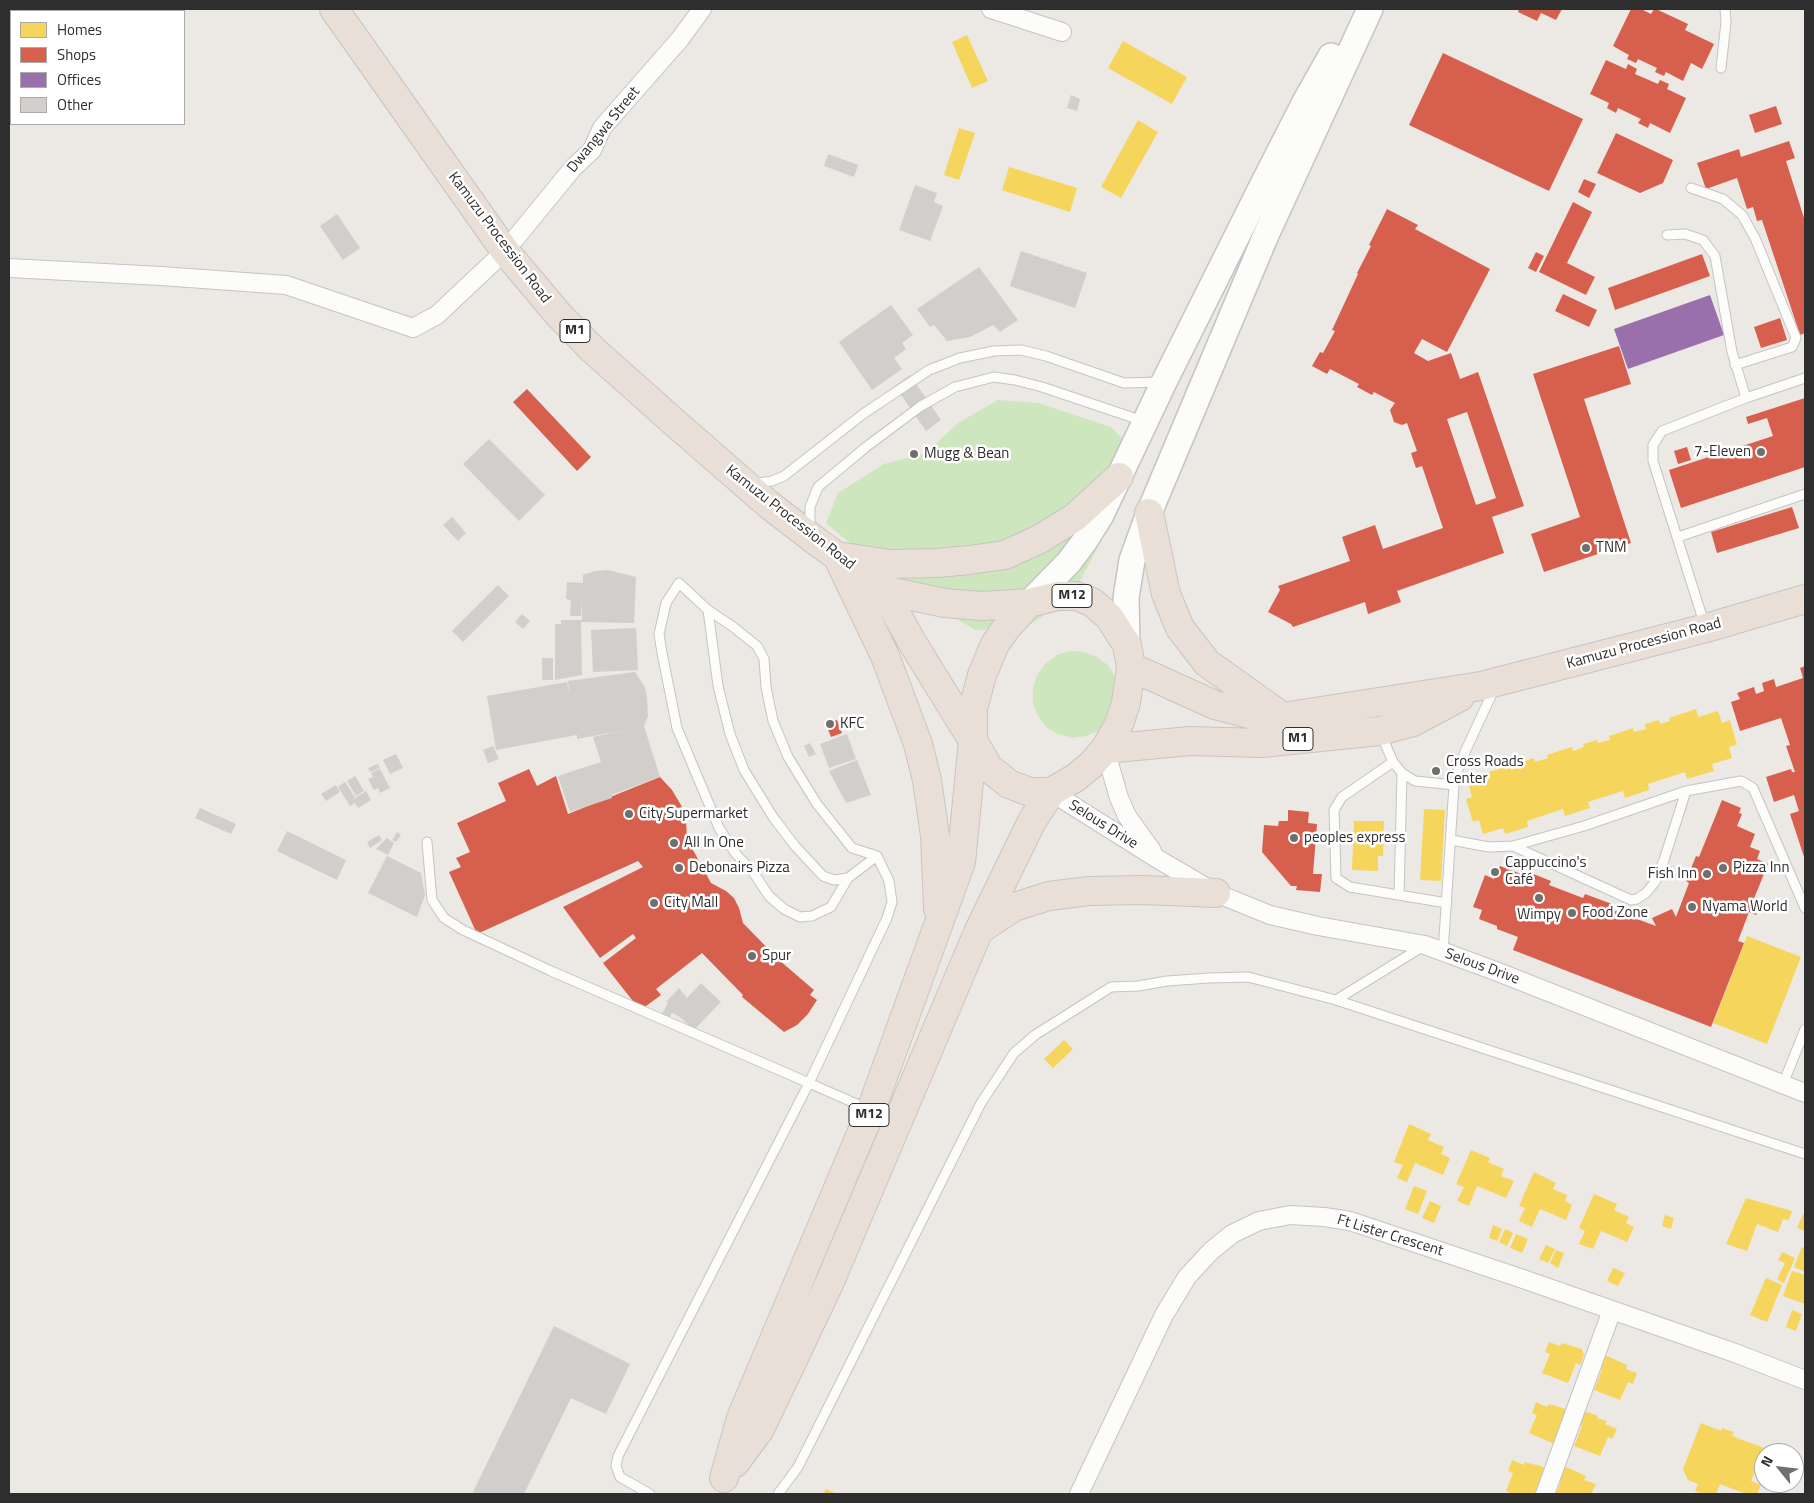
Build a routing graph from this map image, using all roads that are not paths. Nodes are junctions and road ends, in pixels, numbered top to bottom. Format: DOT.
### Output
graph roads {
  1 [pos="334,9"];
  2 [pos="702,9"];
  3 [pos="991,9"];
  4 [pos="1359,9"];
  5 [pos="1370,9"];
  6 [pos="1724,9"];
  7 [pos="1062,32"];
  8 [pos="1721,68"];
  9 [pos="1691,188"];
  10 [pos="1667,235"];
  11 [pos="505,251"];
  12 [pos="9,268"];
  13 [pos="1735,365"];
  14 [pos="1805,378"];
  15 [pos="1164,382"];
  16 [pos="1746,398"];
  17 [pos="1146,422"];
  18 [pos="736,475"];
  19 [pos="1119,477"];
  20 [pos="1805,494"];
  21 [pos="1149,513"];
  22 [pos="1678,537"];
  23 [pos="826,549"];
  24 [pos="883,590"];
  25 [pos="1805,599"];
  26 [pos="1029,603"];
  27 [pos="708,610"];
  28 [pos="1706,628"];
  29 [pos="1129,656"];
  30 [pos="1490,684"];
  31 [pos="1283,717"];
  32 [pos="1380,732"];
  33 [pos="973,741"];
  34 [pos="1105,748"];
  35 [pos="1393,762"];
  36 [pos="1402,773"];
  37 [pos="1454,785"];
  38 [pos="1686,791"];
  39 [pos="1051,792"];
  40 [pos="1450,840"];
  41 [pos="427,842"];
  42 [pos="1513,846"];
  43 [pos="877,856"];
  44 [pos="1156,858"];
  45 [pos="848,878"];
  46 [pos="1216,893"];
  47 [pos="1399,895"];
  48 [pos="1446,903"];
  49 [pos="1805,908"];
  50 [pos="939,923"];
  51 [pos="979,930"];
  52 [pos="1425,945"];
  53 [pos="1443,953"];
  54 [pos="1336,1000"];
  55 [pos="1805,1029"];
  56 [pos="809,1083"];
  57 [pos="1783,1084"];
  58 [pos="1805,1093"];
  59 [pos="871,1110"];
  60 [pos="1805,1154"];
  61 [pos="1612,1310"];
  62 [pos="1805,1380"];
  63 [pos="720,1486"];
  64 [pos="650,1494"];
  65 [pos="778,1494"];
  66 [pos="1079,1494"];
  67 [pos="1545,1494"];
  1 -- 11 [label="highway, Kamuzu Procession Road / M1"];
  2 -- 11 [label="street, Dwangwa Street"];
  3 -- 7 [label="street"];
  4 -- 15 [label="main road"];
  5 -- 21 [label="main road"];
  6 -- 8 [label="lane"];
  9 -- 13 [label="lane"];
  10 -- 13 [label="lane"];
  11 -- 12 [label="street, Dwangwa Street"];
  11 -- 18 [label="highway, Kamuzu Procession Road / M1"];
  13 -- 16 [label="lane"];
  14 -- 16 [label="lane"];
  15 -- 17 [label="main road"];
  15 -- 18 [label="lane"];
  16 -- 22 [label="lane"];
  17 -- 19 [label="main road"];
  17 -- 23 [label="lane"];
  18 -- 23 [label="highway, Kamuzu Procession Road / M1"];
  19 -- 23 [label="highway"];
  19 -- 26 [label="main road"];
  20 -- 22 [label="lane"];
  21 -- 29 [label="main road"];
  21 -- 31 [label="highway"];
  22 -- 28 [label="lane"];
  23 -- 24 [label="highway, Kamuzu Procession Road / M1"];
  23 -- 50 [label="highway"];
  24 -- 26 [label="highway, M1"];
  24 -- 33 [label="highway, M1"];
  25 -- 28 [label="highway, Kamuzu Procession Road / M1"];
  26 -- 29 [label="highway, M12"];
  26 -- 33 [label="highway, M12"];
  27 -- 43 [label="lane"];
  27 -- 45 [label="lane"];
  27 -- 45 [label="lane"];
  28 -- 30 [label="highway, Kamuzu Procession Road / M1"];
  29 -- 31 [label="highway, M1"];
  29 -- 34 [label="highway, M12"];
  30 -- 31 [label="highway, M1"];
  30 -- 32 [label="highway, M1"];
  30 -- 37 [label="lane"];
  32 -- 34 [label="highway, M1"];
  32 -- 35 [label="lane"];
  33 -- 39 [label="highway"];
  33 -- 50 [label="highway, M12"];
  34 -- 39 [label="highway, M12"];
  34 -- 44 [label="street, Selous Drive"];
  35 -- 36 [label="lane"];
  35 -- 47 [label="lane"];
  36 -- 37 [label="lane"];
  36 -- 47 [label="lane"];
  37 -- 40 [label="lane"];
  38 -- 42 [label="lane"];
  38 -- 42 [label="lane"];
  38 -- 49 [label="lane"];
  39 -- 44 [label="street, Selous Drive"];
  39 -- 51 [label="highway, M12"];
  40 -- 42 [label="lane"];
  40 -- 48 [label="lane"];
  41 -- 56 [label="lane"];
  43 -- 45 [label="lane"];
  43 -- 56 [label="lane"];
  44 -- 46 [label="street, Selous Drive"];
  46 -- 51 [label="highway"];
  46 -- 52 [label="street, Selous Drive"];
  47 -- 48 [label="lane"];
  48 -- 53 [label="lane"];
  50 -- 59 [label="highway, M12"];
  51 -- 63 [label="highway, M12"];
  52 -- 53 [label="street, Selous Drive"];
  52 -- 54 [label="lane"];
  53 -- 57 [label="street, Selous Drive"];
  54 -- 60 [label="lane"];
  54 -- 65 [label="lane"];
  55 -- 57 [label="lane"];
  56 -- 59 [label="lane"];
  56 -- 64 [label="lane"];
  57 -- 58 [label="street, Selous Drive"];
  59 -- 63 [label="highway, M12"];
  61 -- 62 [label="street, Ft Lister Crescent"];
  61 -- 66 [label="street, Ft Lister Crescent"];
  61 -- 67 [label="street"];
}
